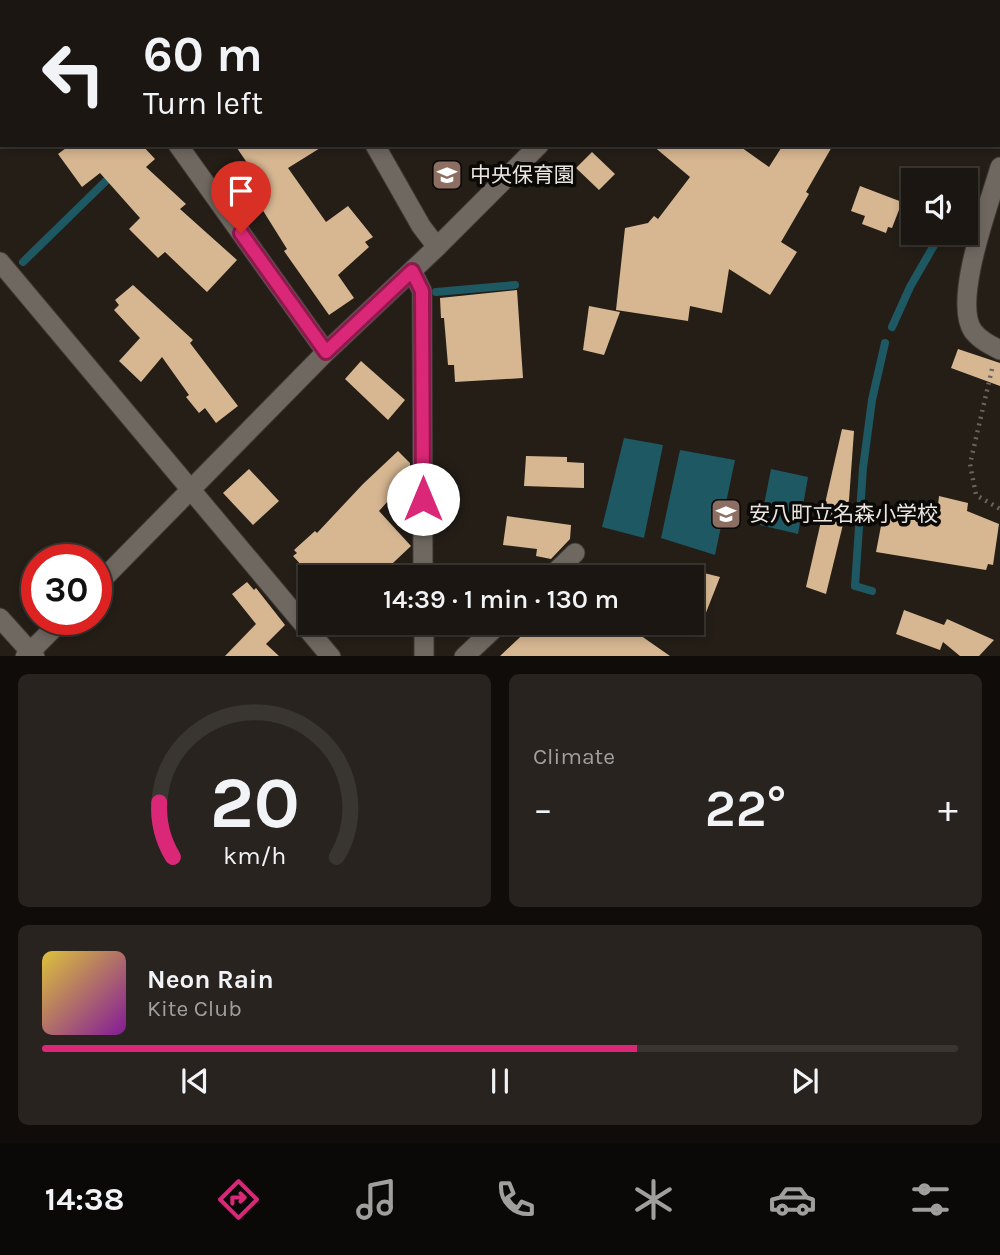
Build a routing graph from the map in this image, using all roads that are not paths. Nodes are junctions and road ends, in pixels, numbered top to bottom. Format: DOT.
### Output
graph roads {
  1 [pos="179,147"];
  2 [pos="376,147"];
  3 [pos="537,147"];
  4 [pos="1000,167"];
  5 [pos="437,247"];
  6 [pos="0,262"];
  7 [pos="412,271"];
  8 [pos="999,349"];
  9 [pos="326,352"];
  10 [pos="193,490"];
  11 [pos="575,553"];
  12 [pos="423,565"];
  13 [pos="563,565"];
  14 [pos="112,570"];
  15 [pos="0,618"];
  16 [pos="48,635"];
  17 [pos="424,635"];
  18 [pos="487,635"];
  19 [pos="30,655"];
  20 [pos="331,656"];
  21 [pos="424,656"];
  22 [pos="464,656"];
  1 -- 9 [label="street"];
  2 -- 5 [label="street"];
  3 -- 5 [label="street"];
  4 -- 8 [label="street"];
  5 -- 7 [label="street"];
  6 -- 10 [label="street"];
  7 -- 9 [label="street"];
  7 -- 12 [label="street"];
  9 -- 10 [label="street"];
  10 -- 14 [label="street"];
  10 -- 20 [label="street"];
  11 -- 13 [label="street"];
  15 -- 19 [label="street"];
  16 -- 19 [label="street"];
  17 -- 21 [label="street"];
  18 -- 22 [label="street"];
}
